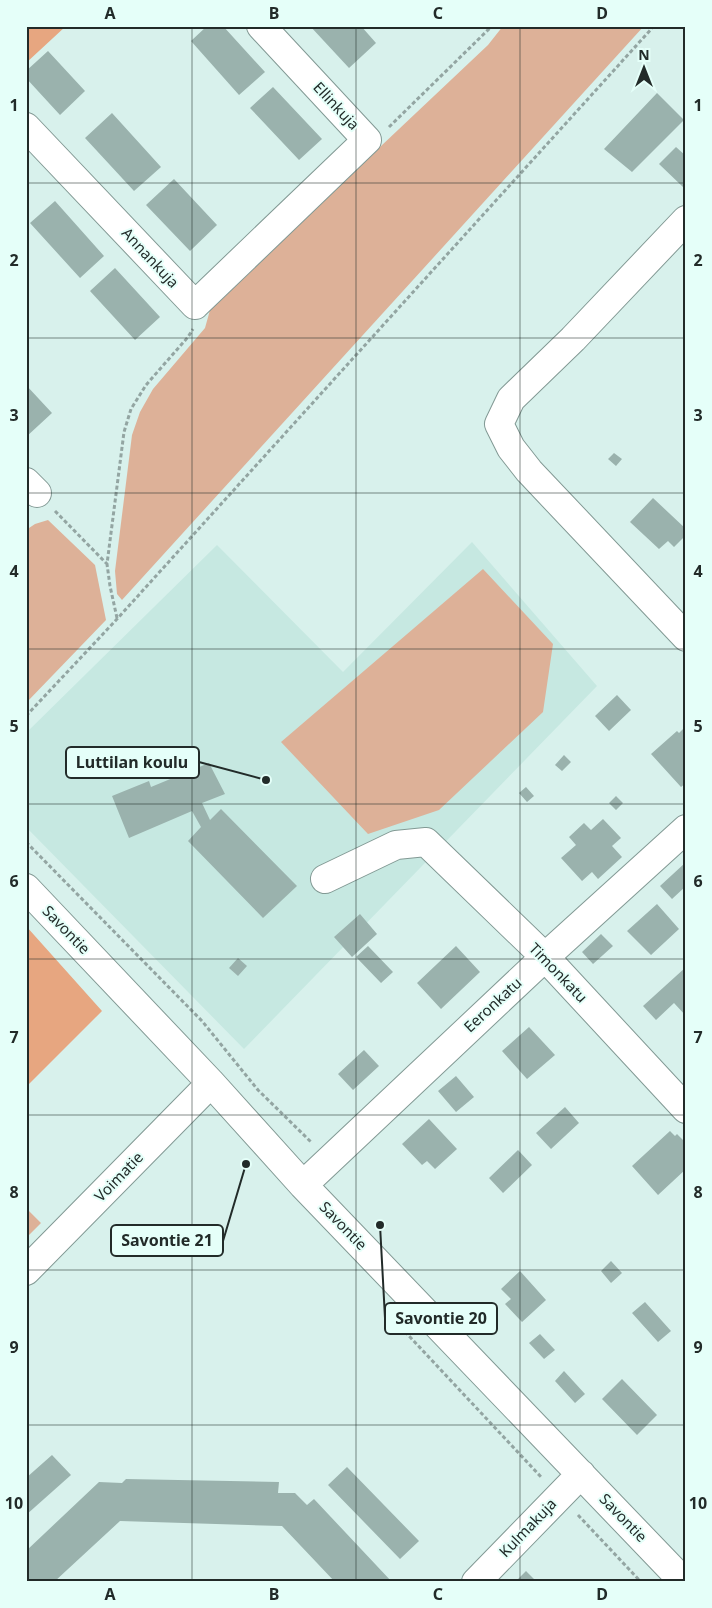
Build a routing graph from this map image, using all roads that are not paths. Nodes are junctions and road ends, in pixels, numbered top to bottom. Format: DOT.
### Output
graph roads {
  1 [pos="262,26"];
  2 [pos="26,127"];
  3 [pos="686,220"];
  4 [pos="278,226"];
  5 [pos="686,636"];
  6 [pos="686,829"];
  7 [pos="325,879"];
  8 [pos="26,888"];
  9 [pos="545,957"];
  10 [pos="211,1083"];
  11 [pos="686,1108"];
  12 [pos="303,1184"];
  13 [pos="26,1272"];
  14 [pos="581,1474"];
  15 [pos="476,1582"];
  16 [pos="684,1582"];
  1 -- 4 [label="street, Ellinkuja"];
  2 -- 4 [label="street, Annankuja"];
  3 -- 5 [label="street"];
  6 -- 9 [label="street, Eeronkatu"];
  7 -- 9 [label="street, Timonkatu"];
  8 -- 10 [label="street, Savontie"];
  9 -- 11 [label="street, Timonkatu"];
  9 -- 12 [label="street, Eeronkatu"];
  10 -- 12 [label="street, Savontie"];
  10 -- 13 [label="street, Voimatie"];
  12 -- 14 [label="street, Savontie"];
  14 -- 15 [label="street, Kulmakuja"];
  14 -- 16 [label="street, Savontie"];
}
